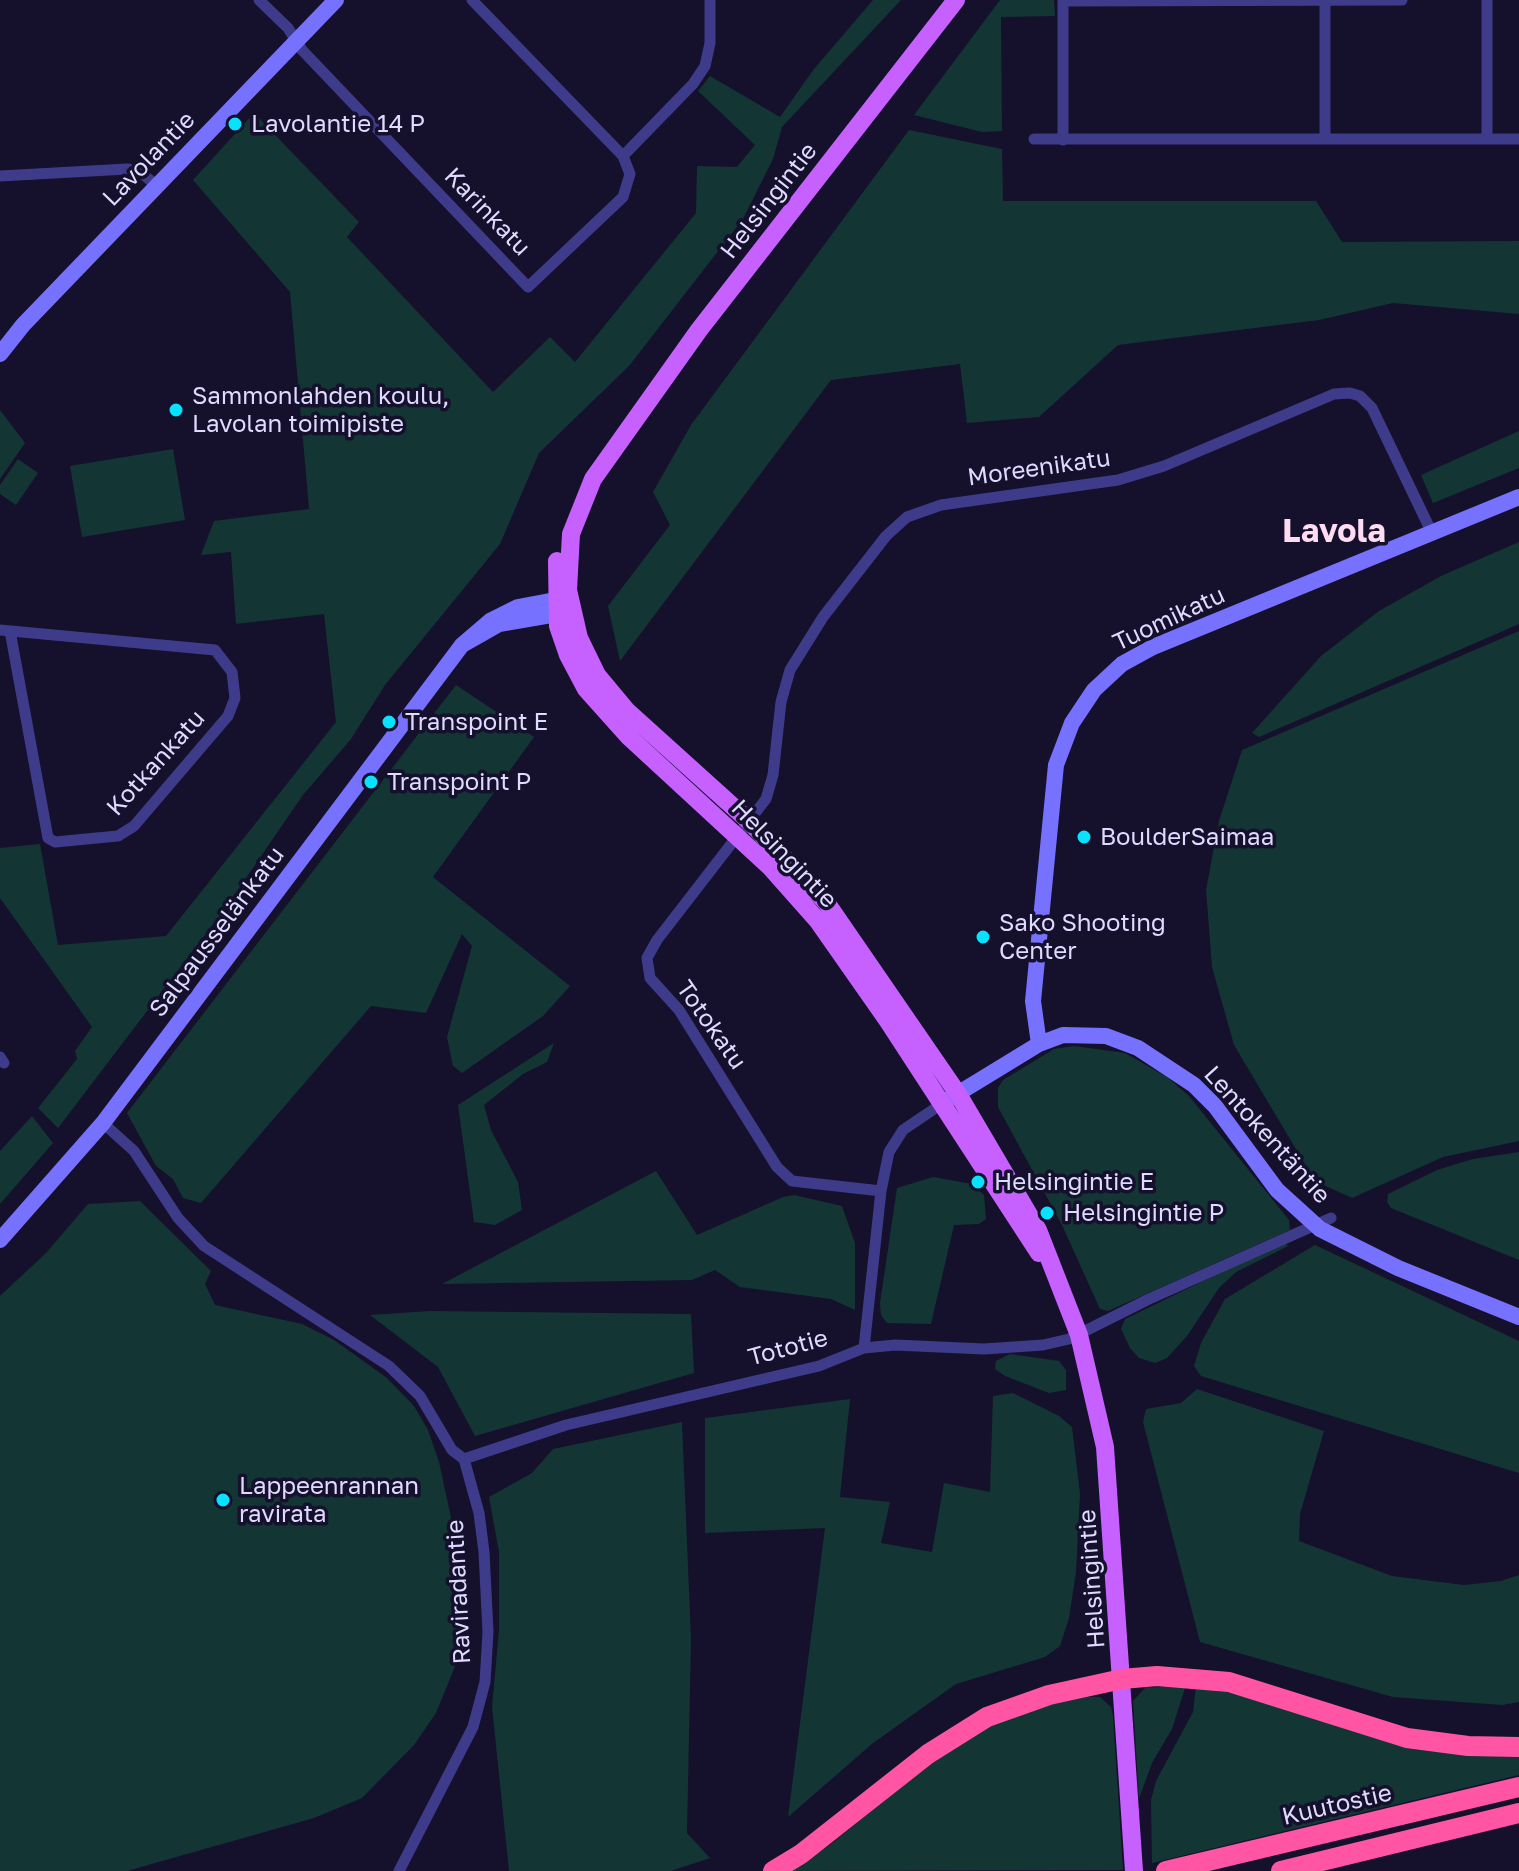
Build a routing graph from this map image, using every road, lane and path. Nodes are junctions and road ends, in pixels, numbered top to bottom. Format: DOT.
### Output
graph roads {
  1 [pos="259,0"];
  2 [pos="336,0"];
  3 [pos="472,0"];
  4 [pos="710,0"];
  5 [pos="956,0"];
  6 [pos="970,0"];
  7 [pos="1325,0"];
  8 [pos="1402,0"];
  9 [pos="1487,0"];
  10 [pos="295,40"];
  11 [pos="911,58"];
  12 [pos="1034,139"];
  13 [pos="1325,139"];
  14 [pos="1487,139"];
  15 [pos="1519,139"];
  16 [pos="1063,140"];
  17 [pos="623,156"];
  18 [pos="0,176"];
  19 [pos="157,186"];
  20 [pos="0,354"];
  21 [pos="1519,497"];
  22 [pos="1432,533"];
  23 [pos="561,606"];
  24 [pos="5,630"];
  25 [pos="750,822"];
  26 [pos="738,837"];
  27 [pos="1039,1044"];
  28 [pos="958,1094"];
  29 [pos="940,1105"];
  30 [pos="103,1123"];
  31 [pos="881,1191"];
  32 [pos="1322,1221"];
  33 [pos="0,1240"];
  34 [pos="1062,1290"];
  35 [pos="1519,1317"];
  36 [pos="1079,1335"];
  37 [pos="864,1348"];
  38 [pos="464,1459"];
  39 [pos="1122,1679"];
  40 [pos="1519,1747"];
  41 [pos="1519,1787"];
  42 [pos="1519,1813"];
  43 [pos="1469,1827"];
  44 [pos="399,1871"];
  45 [pos="773,1871"];
  46 [pos="1134,1871"];
  47 [pos="1166,1871"];
  48 [pos="1281,1871"];
  49 [pos="1314,1871"];
  1 -- 10 [label="street"];
  2 -- 10 [label="street, Lavolantie"];
  3 -- 17 [label="street"];
  4 -- 17 [label="street"];
  5 -- 11 [label="main road, Helsingintie"];
  6 -- 11 [label="main road, Helsingintie"];
  7 -- 8 [label="street"];
  7 -- 13 [label="street"];
  7 -- 16 [label="street"];
  9 -- 14 [label="street"];
  10 -- 17 [label="street, Karinkatu"];
  10 -- 19 [label="street, Lavolantie"];
  11 -- 23 [label="main road, Helsingintie"];
  12 -- 16 [label="street"];
  13 -- 14 [label="street"];
  13 -- 16 [label="street"];
  14 -- 15 [label="street"];
  18 -- 19 [label="street"];
  19 -- 20 [label="street, Lavolantie"];
  21 -- 22 [label="street, Tuomikatu"];
  22 -- 25 [label="street, Moreenikatu"];
  22 -- 27 [label="street, Tuomikatu"];
  23 -- 25 [label="main road, Helsingintie"];
  23 -- 26 [label="main road, Helsingintie"];
  23 -- 30 [label="street, Salpausselänkatu"];
  24 -- 24 [label="street, Kotkankatu"];
  25 -- 26 [label="street, Totokatu"];
  25 -- 28 [label="main road, Helsingintie"];
  26 -- 29 [label="main road, Helsingintie"];
  26 -- 31 [label="street, Totokatu"];
  27 -- 28 [label="street, Lentokentäntie"];
  27 -- 32 [label="street, Lentokentäntie"];
  28 -- 29 [label="street, Lentokentäntie"];
  28 -- 34 [label="main road, Helsingintie"];
  29 -- 31 [label="street, Tototie"];
  29 -- 34 [label="main road, Helsingintie"];
  30 -- 33 [label="street, Salpausselänkatu"];
  30 -- 38 [label="street, Raviradantie"];
  31 -- 37 [label="street, Tototie"];
  32 -- 35 [label="street, Lentokentäntie"];
  32 -- 36 [label="street"];
  34 -- 36 [label="main road, Helsingintie"];
  36 -- 37 [label="street"];
  36 -- 39 [label="main road, Helsingintie"];
  37 -- 38 [label="street, Tototie"];
  38 -- 44 [label="street, Raviradantie"];
  39 -- 40 [label="highway"];
  39 -- 45 [label="highway"];
  39 -- 46 [label="main road, Helsingintie"];
  41 -- 47 [label="highway, Kuutostie"];
  42 -- 43 [label="highway"];
  43 -- 48 [label="highway"];
  43 -- 49 [label="highway"];
}
